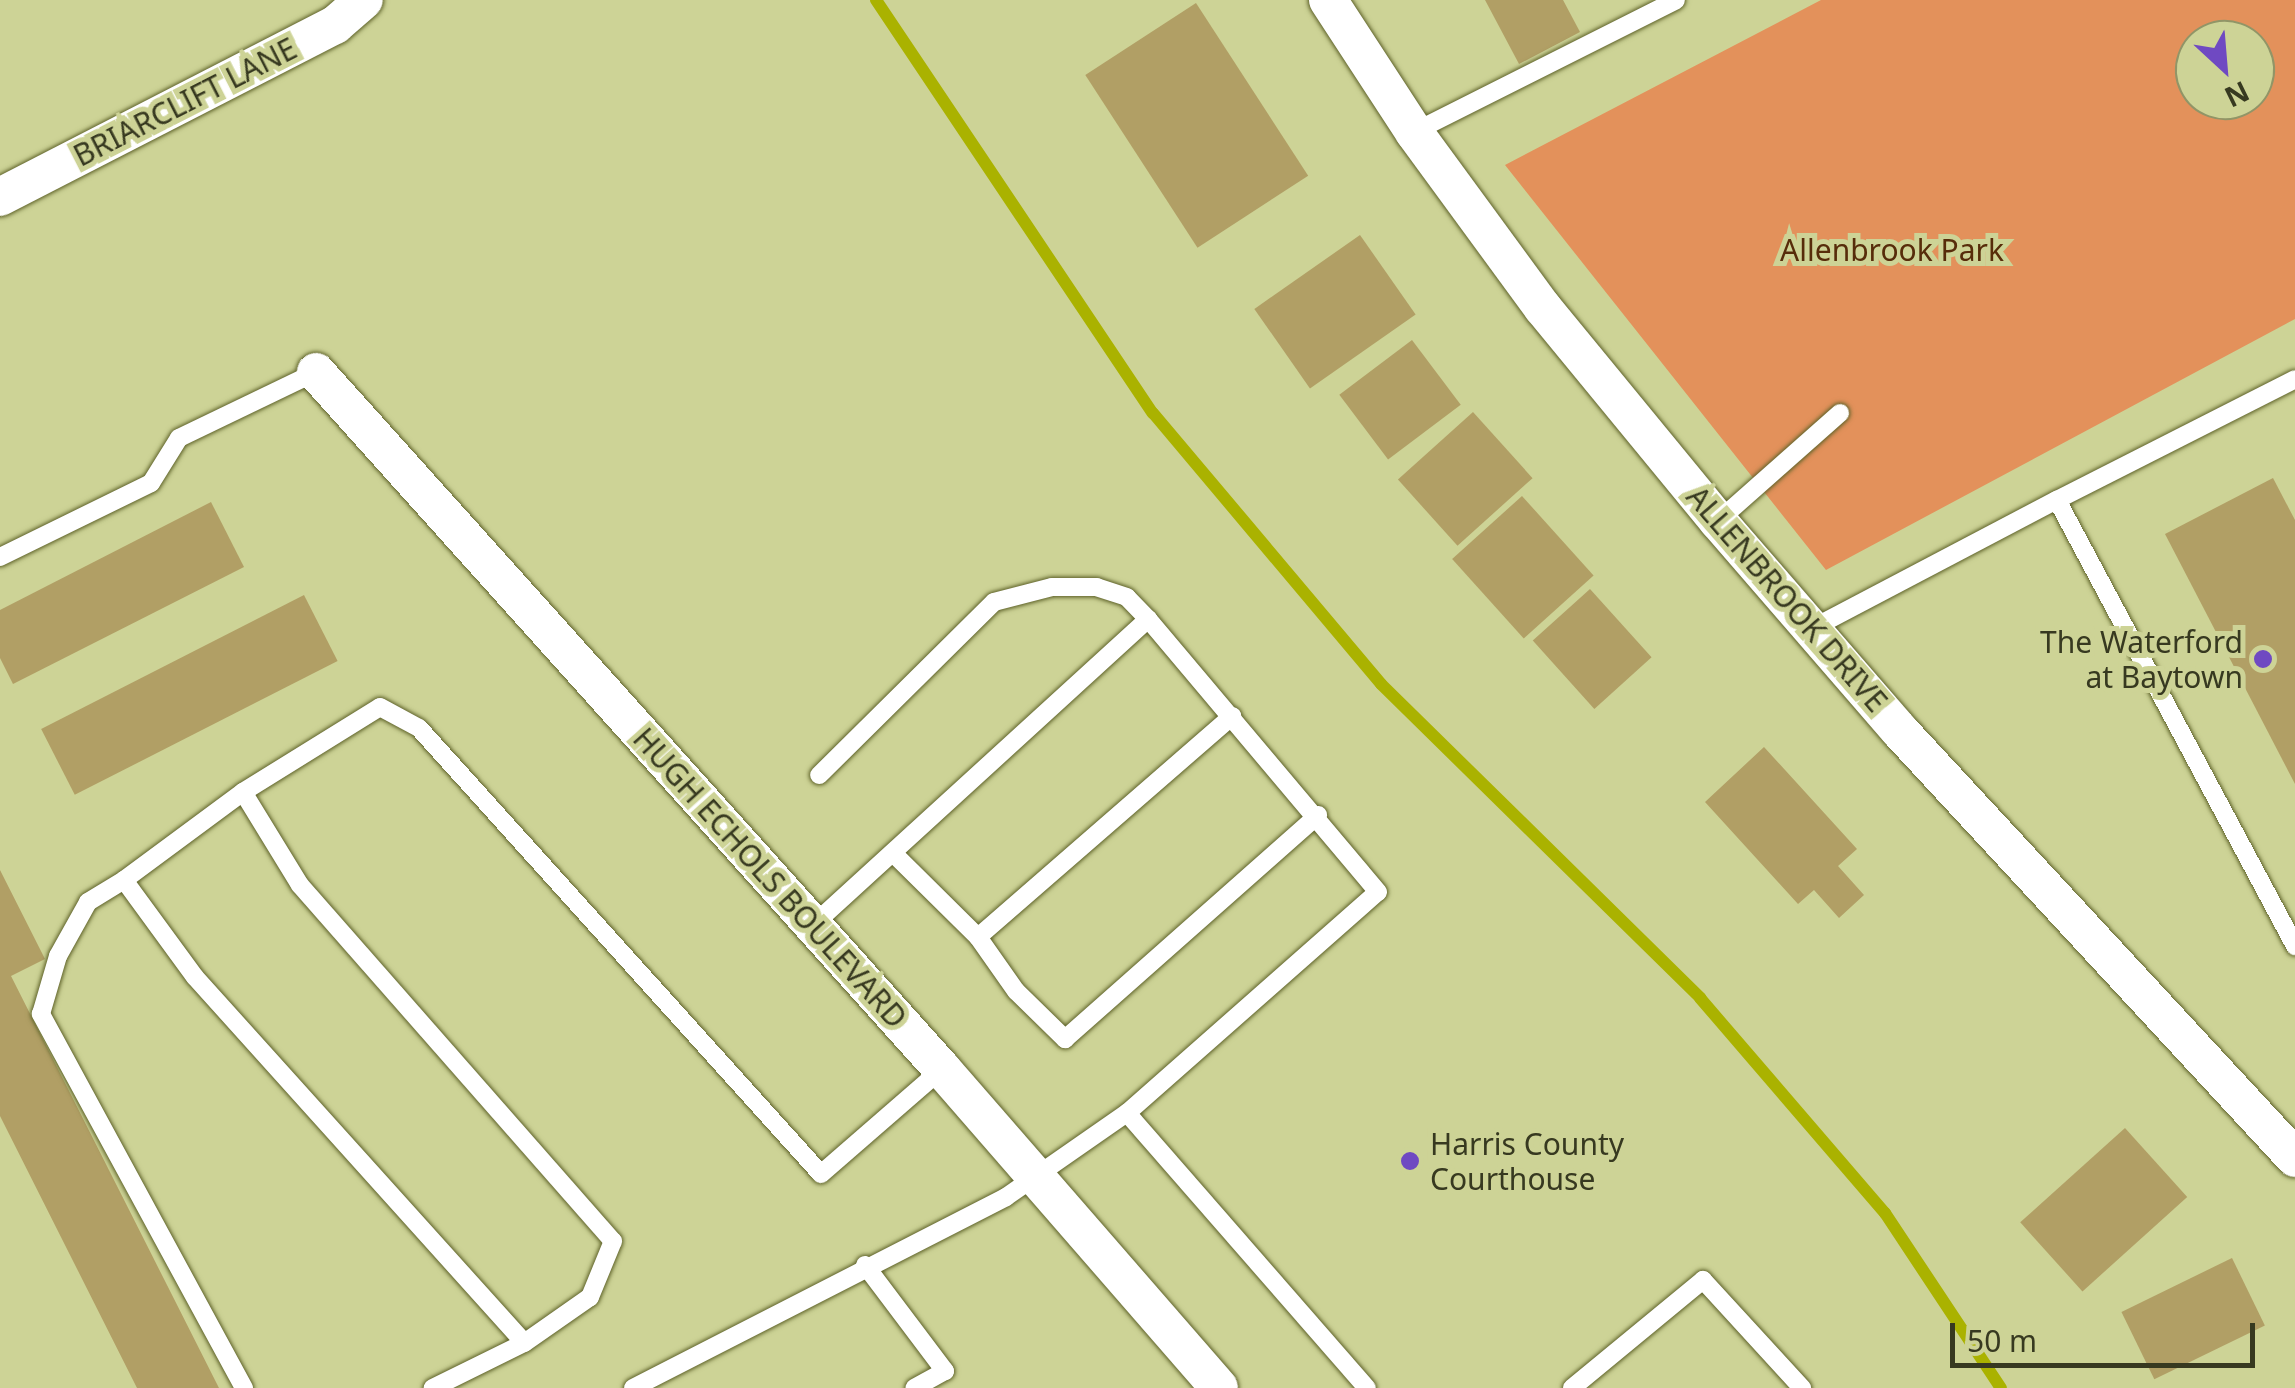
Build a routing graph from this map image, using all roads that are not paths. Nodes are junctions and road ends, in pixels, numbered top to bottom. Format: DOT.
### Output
graph roads {
  1 [pos="364,0"];
  2 [pos="1328,0"];
  3 [pos="1676,0"];
  4 [pos="1414,132"];
  5 [pos="0,198"];
  6 [pos="316,372"];
  7 [pos="2295,379"];
  8 [pos="1840,413"];
  9 [pos="2058,500"];
  10 [pos="1718,521"];
  11 [pos="0,558"];
  12 [pos="1148,620"];
  13 [pos="1812,629"];
  14 [pos="1232,716"];
  15 [pos="819,775"];
  16 [pos="242,792"];
  17 [pos="1318,815"];
  18 [pos="892,854"];
  19 [pos="124,880"];
  20 [pos="813,925"];
  21 [pos="978,938"];
  22 [pos="2295,946"];
  23 [pos="942,1069"];
  24 [pos="1128,1112"];
  25 [pos="2295,1158"];
  26 [pos="1036,1176"];
  27 [pos="864,1265"];
  28 [pos="524,1343"];
  29 [pos="244,1388"];
  30 [pos="432,1388"];
  31 [pos="633,1388"];
  32 [pos="914,1388"];
  33 [pos="1218,1388"];
  34 [pos="1367,1388"];
  35 [pos="1572,1388"];
  36 [pos="1802,1388"];
  1 -- 5 [label="street, BRIARCLIFT LANE"];
  2 -- 4 [label="street, ALLENBROOK DRIVE"];
  3 -- 4 [label="lane"];
  4 -- 10 [label="street, ALLENBROOK DRIVE"];
  6 -- 11 [label="lane"];
  6 -- 20 [label="street, HUGH ECHOLS BOULEVARD"];
  7 -- 9 [label="lane"];
  8 -- 10 [label="lane"];
  9 -- 13 [label="lane"];
  9 -- 22 [label="lane"];
  10 -- 13 [label="street, ALLENBROOK DRIVE"];
  12 -- 14 [label="lane"];
  12 -- 15 [label="lane"];
  12 -- 18 [label="lane"];
  13 -- 25 [label="street, ALLENBROOK DRIVE"];
  14 -- 17 [label="lane"];
  14 -- 21 [label="lane"];
  16 -- 19 [label="lane"];
  16 -- 23 [label="lane"];
  16 -- 28 [label="lane"];
  17 -- 21 [label="lane"];
  17 -- 24 [label="lane"];
  18 -- 20 [label="lane"];
  18 -- 21 [label="lane"];
  19 -- 28 [label="lane"];
  19 -- 29 [label="lane"];
  20 -- 23 [label="street, HUGH ECHOLS BOULEVARD"];
  23 -- 26 [label="street, HUGH ECHOLS BOULEVARD"];
  24 -- 26 [label="lane"];
  24 -- 34 [label="lane"];
  26 -- 27 [label="lane"];
  26 -- 33 [label="street, HUGH ECHOLS BOULEVARD"];
  27 -- 31 [label="lane"];
  27 -- 32 [label="lane"];
  28 -- 30 [label="lane"];
  35 -- 36 [label="lane"];
}
